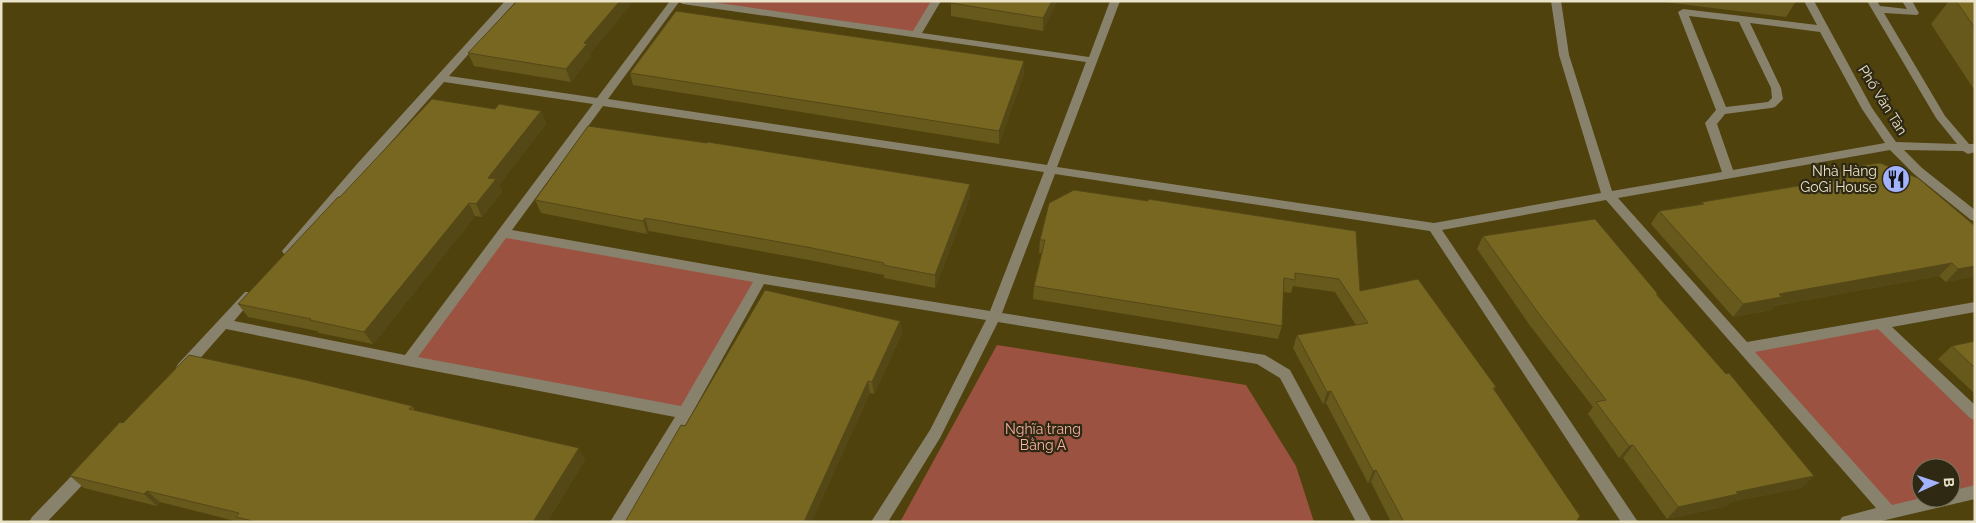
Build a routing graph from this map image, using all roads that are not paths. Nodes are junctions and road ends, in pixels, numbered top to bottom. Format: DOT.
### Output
graph roads {
  1 [pos="511,1"];
  2 [pos="675,1"];
  3 [pos="683,1"];
  4 [pos="936,1"];
  5 [pos="1115,1"];
  6 [pos="1556,1"];
  7 [pos="1809,1"];
  8 [pos="1907,1"];
  9 [pos="1874,5"];
  10 [pos="1743,19"];
  11 [pos="1823,29"];
  12 [pos="916,35"];
  13 [pos="1091,60"];
  14 [pos="442,78"];
  15 [pos="601,102"];
  16 [pos="1722,111"];
  17 [pos="1893,146"];
  18 [pos="1970,148"];
  19 [pos="1975,157"];
  20 [pos="1049,170"];
  21 [pos="1728,173"];
  22 [pos="1607,194"];
  23 [pos="1975,217"];
  24 [pos="1434,227"];
  25 [pos="503,233"];
  26 [pos="277,264"];
  27 [pos="761,279"];
  28 [pos="258,286"];
  29 [pos="1975,307"];
  30 [pos="994,317"];
  31 [pos="225,324"];
  32 [pos="1881,324"];
  33 [pos="1744,348"];
  34 [pos="408,361"];
  35 [pos="172,380"];
  36 [pos="685,413"];
  37 [pos="1975,414"];
  38 [pos="98,458"];
  39 [pos="1975,492"];
  40 [pos="1961,495"];
  41 [pos="1911,507"];
  42 [pos="1889,512"];
  43 [pos="38,522"];
  44 [pos="618,522"];
  45 [pos="879,522"];
  46 [pos="1364,522"];
  47 [pos="1630,522"];
  48 [pos="1847,522"];
  1 -- 14 [label="street"];
  2 -- 15 [label="street"];
  3 -- 12 [label="street"];
  4 -- 12 [label="street"];
  5 -- 13 [label="street"];
  6 -- 22 [label="street"];
  7 -- 11 [label="street, Phố Văn Tân"];
  8 -- 9 [label="street"];
  9 -- 18 [label="street"];
  10 -- 11 [label="street"];
  10 -- 16 [label="street"];
  10 -- 16 [label="street"];
  11 -- 17 [label="street, Phố Văn Tân"];
  12 -- 13 [label="street"];
  13 -- 20 [label="street"];
  14 -- 15 [label="street"];
  14 -- 26 [label="street"];
  15 -- 20 [label="street"];
  15 -- 25 [label="street"];
  16 -- 21 [label="street"];
  17 -- 18 [label="street"];
  17 -- 21 [label="street"];
  17 -- 23 [label="street, Phố Văn Tân"];
  18 -- 19 [label="street"];
  20 -- 24 [label="street"];
  20 -- 30 [label="street"];
  21 -- 22 [label="street"];
  22 -- 24 [label="street"];
  22 -- 33 [label="street"];
  24 -- 47 [label="street"];
  25 -- 27 [label="street"];
  25 -- 34 [label="street"];
  27 -- 30 [label="street"];
  27 -- 36 [label="street"];
  28 -- 31 [label="street"];
  29 -- 32 [label="street"];
  30 -- 45 [label="street"];
  30 -- 46 [label="street"];
  31 -- 34 [label="street"];
  31 -- 35 [label="street"];
  32 -- 33 [label="street"];
  32 -- 37 [label="street"];
  33 -- 42 [label="street"];
  34 -- 36 [label="street"];
  36 -- 44 [label="street"];
  38 -- 43 [label="street"];
  39 -- 40 [label="street"];
  41 -- 42 [label="street"];
  42 -- 48 [label="street"];
}
